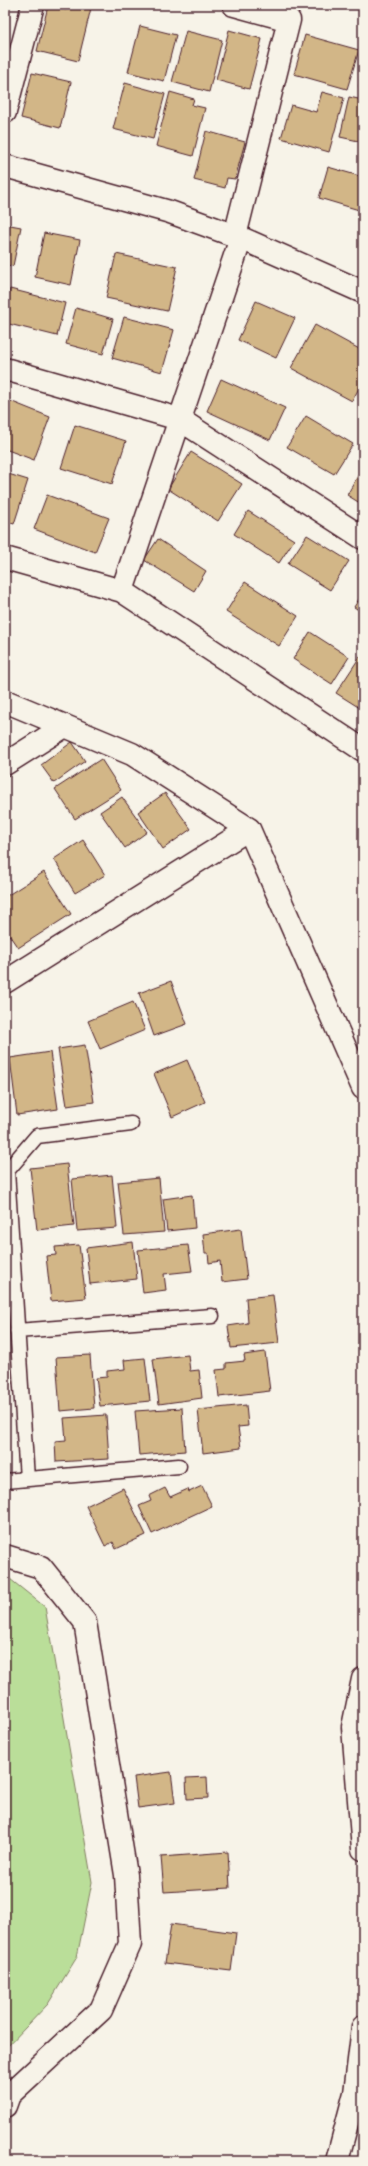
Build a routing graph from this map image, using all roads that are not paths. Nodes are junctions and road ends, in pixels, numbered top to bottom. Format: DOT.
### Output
graph roads {
  1 [pos="33,5"];
  2 [pos="234,5"];
  3 [pos="5,112"];
  4 [pos="5,166"];
  5 [pos="238,237"];
  6 [pos="363,292"];
  7 [pos="5,369"];
  8 [pos="179,419"];
  9 [pos="363,538"];
  10 [pos="5,558"];
  11 [pos="122,591"];
  12 [pos="5,701"];
  13 [pos="65,726"];
  14 [pos="363,750"];
  15 [pos="5,764"];
  16 [pos="249,829"];
  17 [pos="5,982"];
  18 [pos="363,1088"];
  19 [pos="131,1124"];
  20 [pos="212,1316"];
  21 [pos="17,1330"];
  22 [pos="179,1466"];
  23 [pos="27,1479"];
  24 [pos="5,1481"];
  25 [pos="5,1556"];
  26 [pos="363,1679"];
  27 [pos="363,1849"];
  28 [pos="363,2027"];
  29 [pos="5,2106"];
  30 [pos="337,2161"];
  1 -- 3 [label="street"];
  2 -- 5 [label="street"];
  4 -- 5 [label="street"];
  5 -- 6 [label="street"];
  5 -- 8 [label="street"];
  7 -- 8 [label="street"];
  8 -- 9 [label="street"];
  8 -- 11 [label="street"];
  10 -- 11 [label="street"];
  11 -- 14 [label="street"];
  12 -- 13 [label="street"];
  13 -- 15 [label="street"];
  13 -- 16 [label="street"];
  16 -- 17 [label="street"];
  16 -- 18 [label="street"];
  19 -- 21 [label="lane"];
  20 -- 21 [label="lane"];
  21 -- 23 [label="lane"];
  22 -- 23 [label="lane"];
  23 -- 24 [label="lane"];
  25 -- 29 [label="street"];
  26 -- 27 [label="street"];
  28 -- 30 [label="street"];
}
